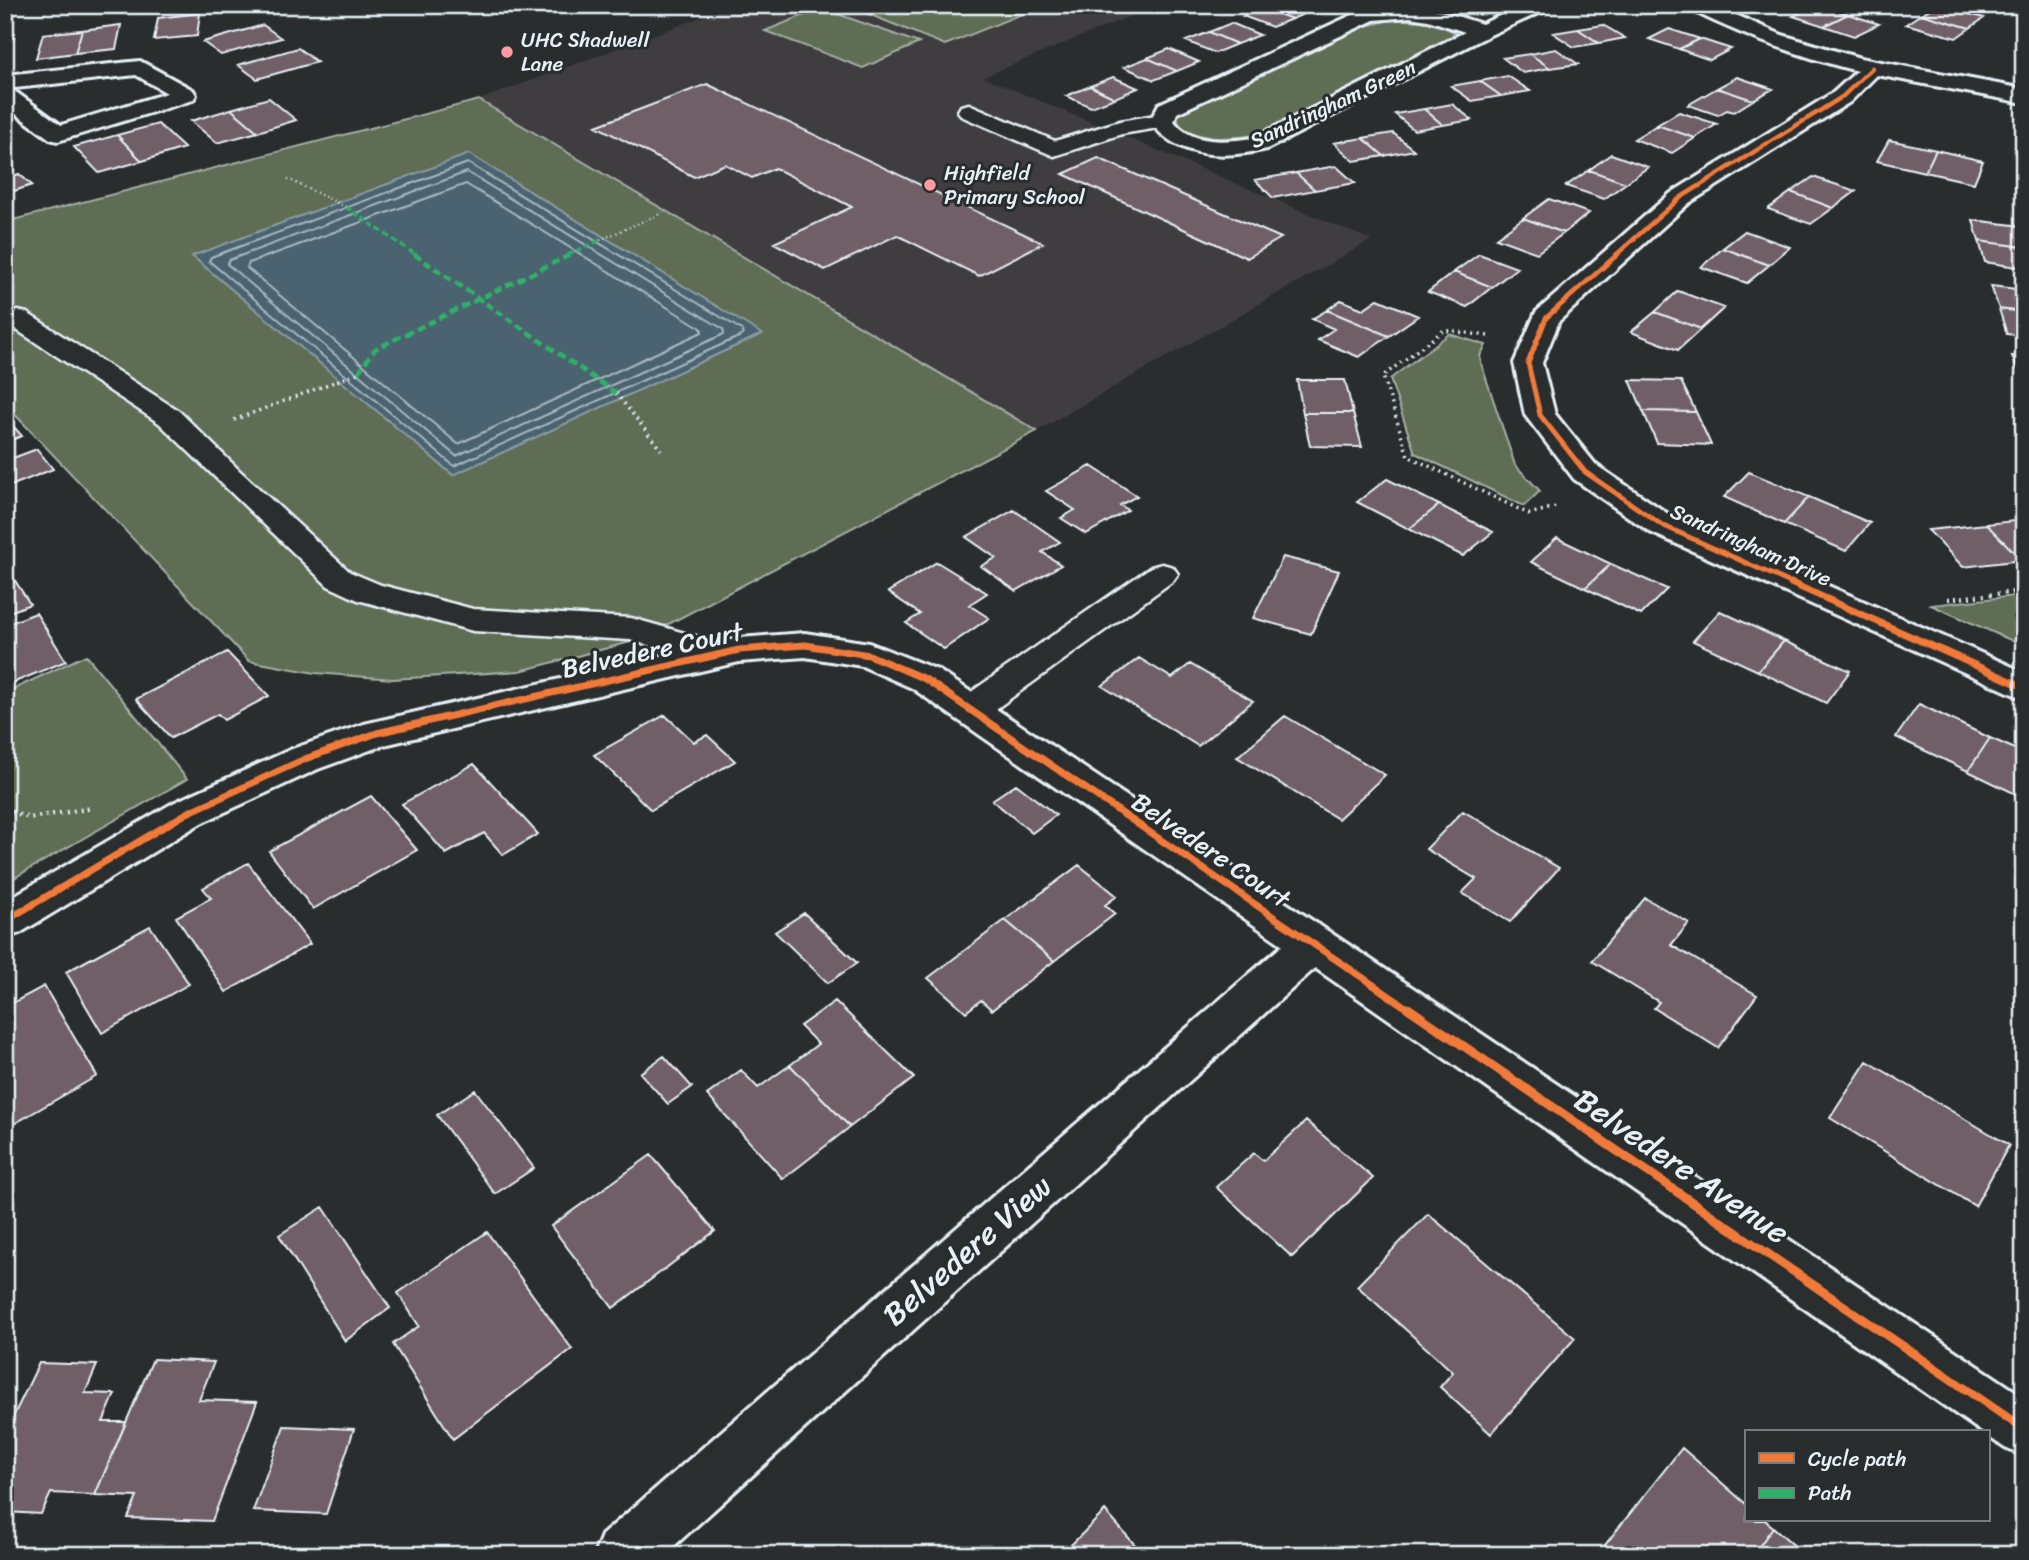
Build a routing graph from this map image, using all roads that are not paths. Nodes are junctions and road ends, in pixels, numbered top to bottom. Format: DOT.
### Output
graph roads {
  1 [pos="1541,5"];
  2 [pos="1696,5"];
  3 [pos="1483,31"];
  4 [pos="1872,68"];
  5 [pos="5,82"];
  6 [pos="5,96"];
  7 [pos="2024,96"];
  8 [pos="969,111"];
  9 [pos="1162,121"];
  10 [pos="18,319"];
  11 [pos="1162,574"];
  12 [pos="719,654"];
  13 [pos="2024,687"];
  14 [pos="970,710"];
  15 [pos="5,921"];
  16 [pos="1312,945"];
  17 [pos="2024,1429"];
  18 [pos="622,1555"];
  1 -- 3 [label="street, Sandringham Green"];
  2 -- 4 [label="street"];
  3 -- 9 [label="street"];
  3 -- 9 [label="street, Sandringham Green"];
  4 -- 7 [label="street"];
  4 -- 13 [label="street, Sandringham Drive"];
  5 -- 6 [label="street"];
  8 -- 9 [label="lane"];
  10 -- 12 [label="lane"];
  11 -- 14 [label="lane"];
  12 -- 14 [label="street, Belvedere Court"];
  12 -- 15 [label="street, Belvedere Court"];
  14 -- 16 [label="street, Belvedere Court"];
  16 -- 17 [label="street, Belvedere Avenue"];
  16 -- 18 [label="street, Belvedere View"];
}
